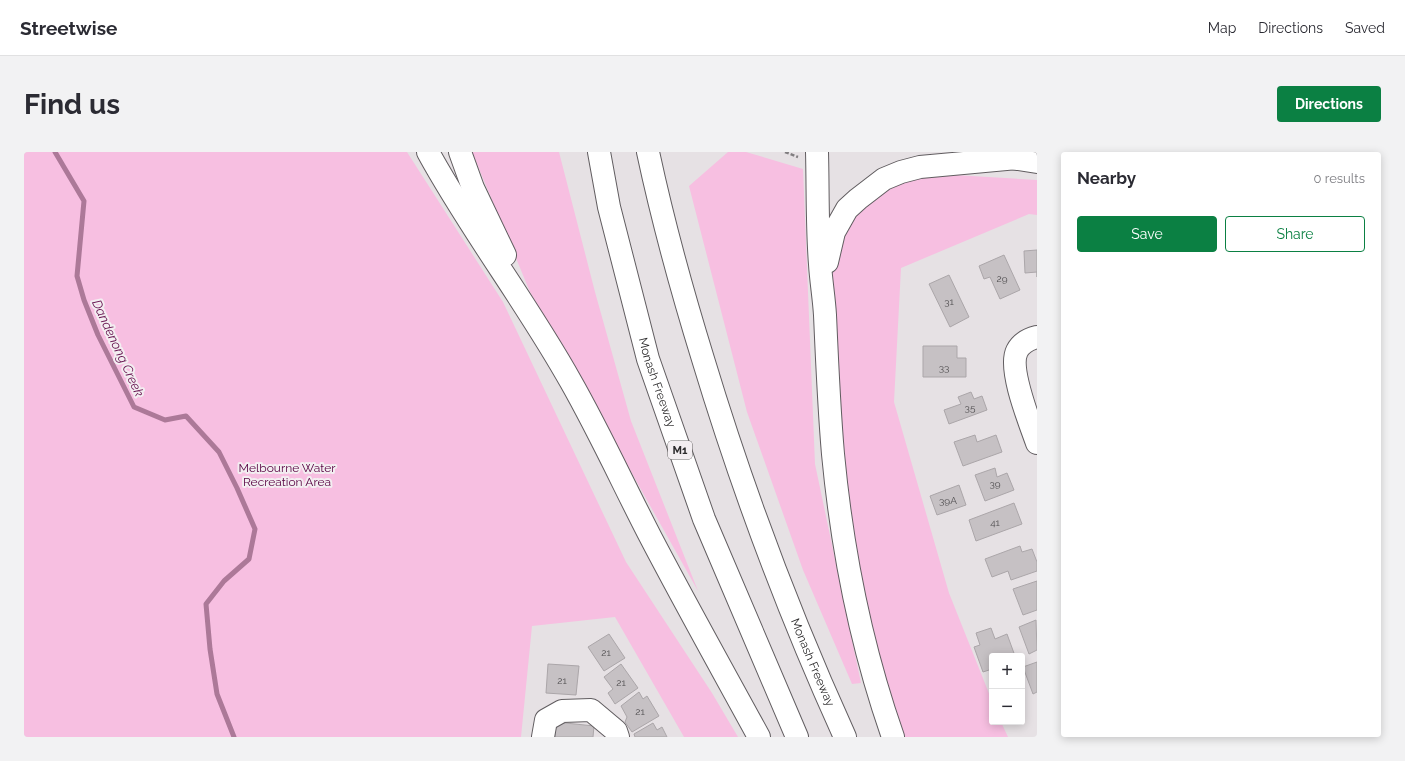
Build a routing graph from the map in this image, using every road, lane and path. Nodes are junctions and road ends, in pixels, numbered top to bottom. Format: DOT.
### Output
graph roads {
  1 [pos="428,152"];
  2 [pos="460,152"];
  3 [pos="599,152"];
  4 [pos="648,152"];
  5 [pos="817,152"];
  6 [pos="970,152"];
  7 [pos="1028,160"];
  8 [pos="824,302"];
  9 [pos="539,329"];
  10 [pos="1037,337"];
  11 [pos="1037,443"];
  12 [pos="543,737"];
  13 [pos="618,737"];
  14 [pos="759,737"];
  15 [pos="797,737"];
  16 [pos="845,737"];
  17 [pos="893,737"];
  1 -- 9 [label="main road"];
  2 -- 9 [label="main road"];
  3 -- 15 [label="main road, Monash Freeway / M1"];
  4 -- 16 [label="main road, Monash Freeway"];
  5 -- 8 [label="main road"];
  6 -- 7 [label="main road"];
  7 -- 8 [label="main road"];
  8 -- 17 [label="main road"];
  9 -- 14 [label="main road"];
  10 -- 11 [label="main road"];
  12 -- 13 [label="main road"];
}
